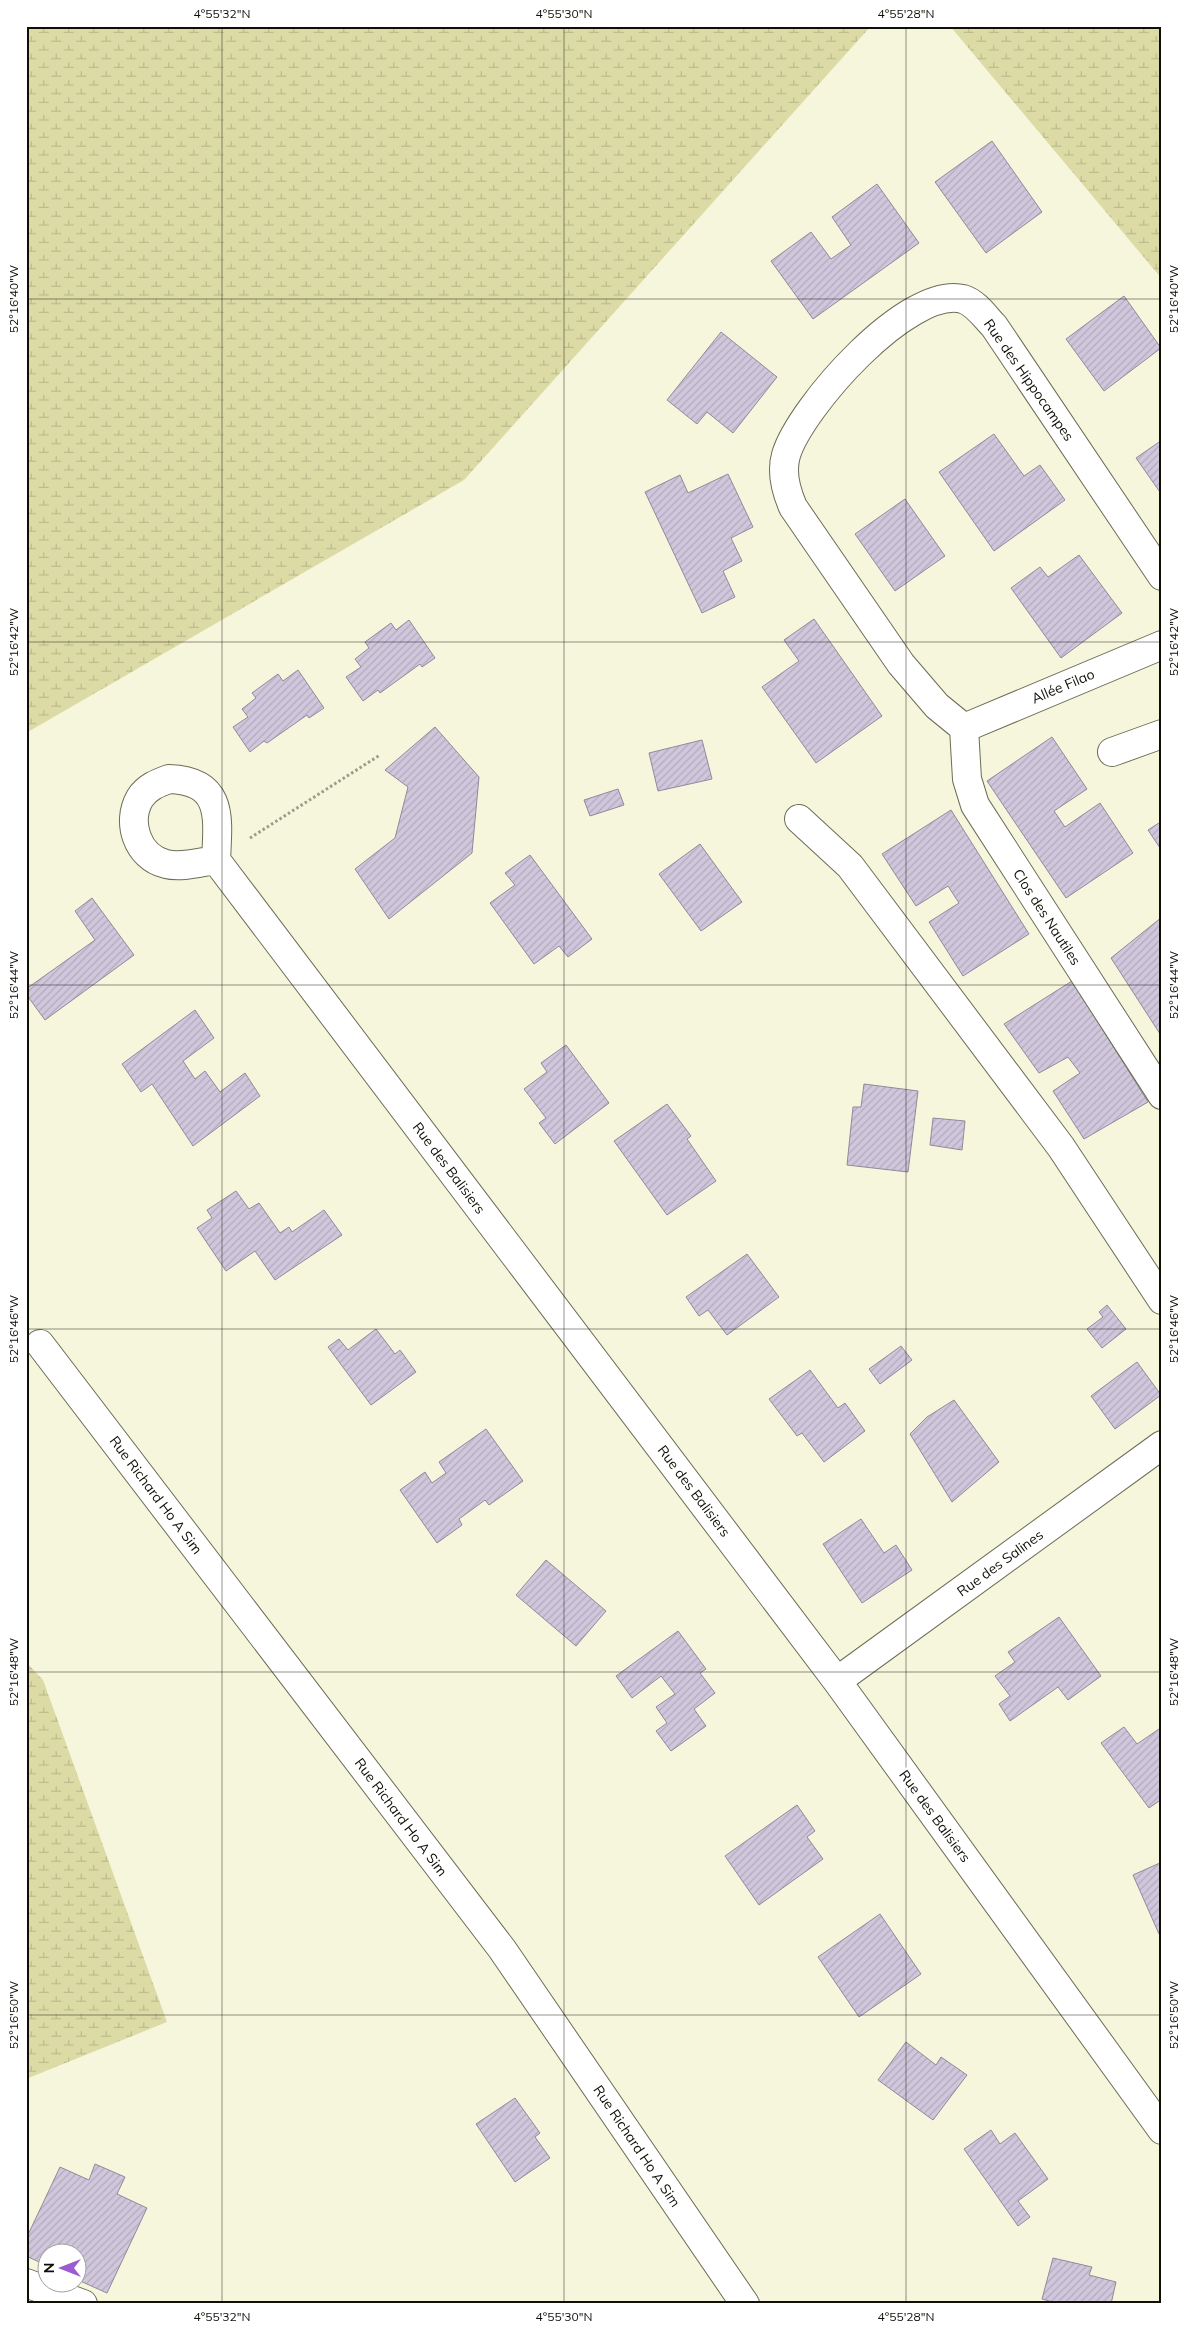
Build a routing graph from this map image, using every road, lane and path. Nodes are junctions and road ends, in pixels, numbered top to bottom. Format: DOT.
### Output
graph roads {
  1 [pos="1162,576"];
  2 [pos="1162,645"];
  3 [pos="964,728"];
  4 [pos="1162,734"];
  5 [pos="1112,752"];
  6 [pos="380,755"];
  7 [pos="799,819"];
  8 [pos="216,860"];
  9 [pos="1162,1094"];
  10 [pos="1162,1300"];
  11 [pos="40,1344"];
  12 [pos="1162,1445"];
  13 [pos="837,1681"];
  14 [pos="1162,2130"];
  15 [pos="26,2283"];
  16 [pos="83,2304"];
  17 [pos="745,2304"];
  1 -- 3 [label="street, Rue des Hippocampes"];
  2 -- 3 [label="street, Allée Filao"];
  3 -- 9 [label="street, Clos des Nautiles"];
  4 -- 5 [label="street"];
  6 -- 8 [label="path"];
  7 -- 10 [label="street"];
  8 -- 13 [label="street, Rue des Balisiers"];
  11 -- 17 [label="street, Rue Richard Ho A Sim"];
  12 -- 13 [label="street, Rue des Salines"];
  13 -- 14 [label="street, Rue des Balisiers"];
  15 -- 16 [label="street"];
}
